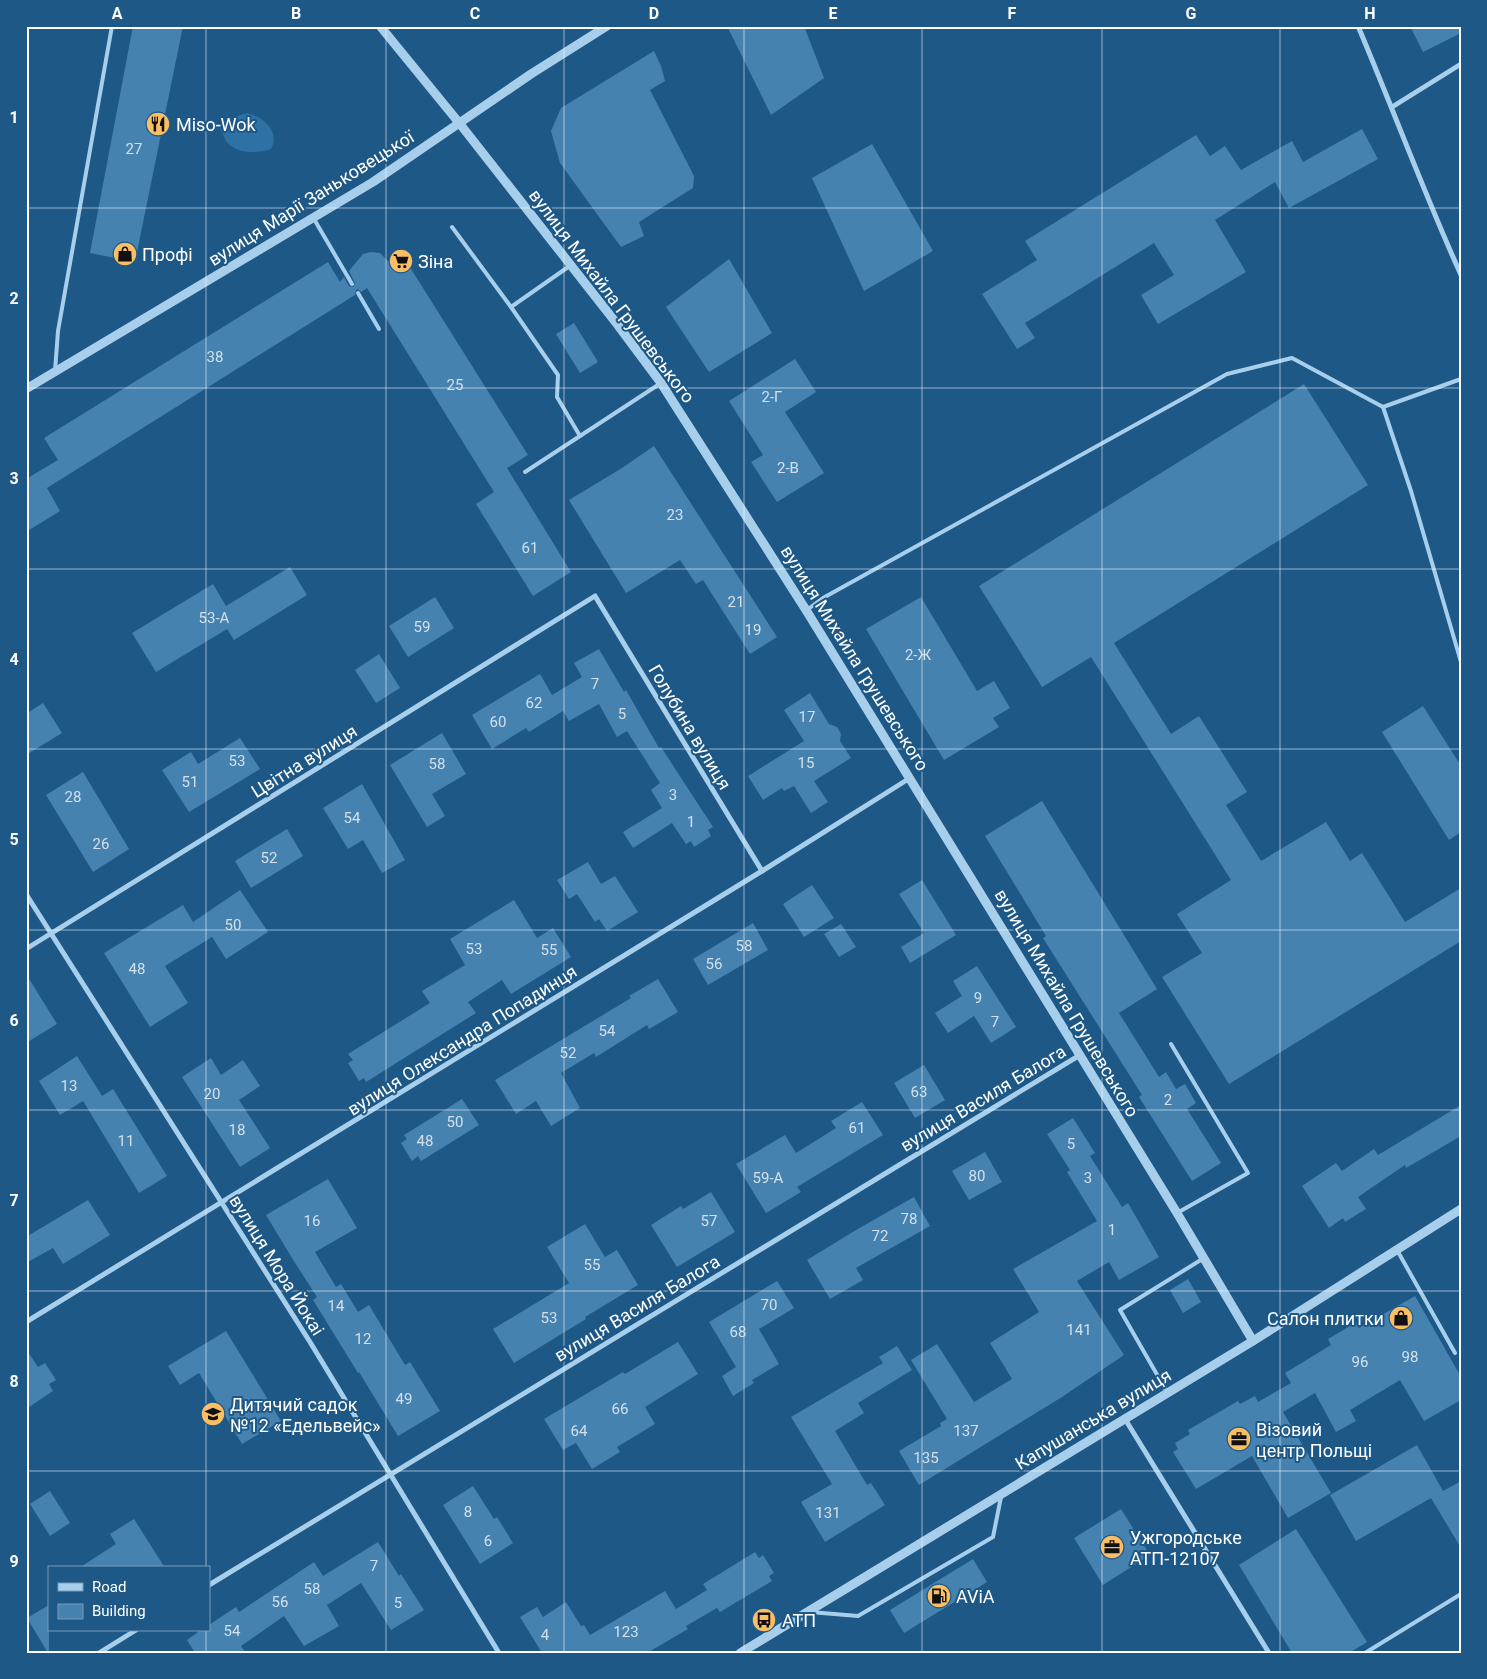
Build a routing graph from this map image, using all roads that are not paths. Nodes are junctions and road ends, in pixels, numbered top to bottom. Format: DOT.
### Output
graph roads {
  1 [pos="112,26"];
  2 [pos="380,26"];
  3 [pos="608,26"];
  4 [pos="1358,26"];
  5 [pos="1461,64"];
  6 [pos="1392,107"];
  7 [pos="460,124"];
  8 [pos="313,217"];
  9 [pos="452,227"];
  10 [pos="571,265"];
  11 [pos="1461,275"];
  12 [pos="352,284"];
  13 [pos="358,293"];
  14 [pos="511,307"];
  15 [pos="379,329"];
  16 [pos="55,371"];
  17 [pos="1461,379"];
  18 [pos="661,383"];
  19 [pos="26,389"];
  20 [pos="1383,407"];
  21 [pos="580,436"];
  22 [pos="525,472"];
  23 [pos="596,596"];
  24 [pos="806,610"];
  25 [pos="1461,662"];
  26 [pos="910,778"];
  27 [pos="762,871"];
  28 [pos="26,894"];
  29 [pos="51,934"];
  30 [pos="26,949"];
  31 [pos="1170,1044"];
  32 [pos="1080,1055"];
  33 [pos="222,1203"];
  34 [pos="1177,1213"];
  35 [pos="1460,1213"];
  36 [pos="1397,1250"];
  37 [pos="1204,1258"];
  38 [pos="26,1322"];
  39 [pos="1253,1341"];
  40 [pos="1455,1353"];
  41 [pos="1168,1393"];
  42 [pos="1125,1419"];
  43 [pos="390,1474"];
  44 [pos="1001,1494"];
  45 [pos="210,1584"];
  46 [pos="1461,1594"];
  47 [pos="808,1612"];
  48 [pos="133,1632"];
  49 [pos="99,1653"];
  50 [pos="499,1653"];
  51 [pos="740,1653"];
  52 [pos="1269,1653"];
  53 [pos="1365,1653"];
  1 -- 16 [label="lane"];
  2 -- 7 [label="street, вулиця Михайла Грушевського"];
  3 -- 7 [label="street, вулиця Марії Заньковецької"];
  4 -- 6 [label="street"];
  5 -- 6 [label="street"];
  6 -- 11 [label="street"];
  7 -- 8 [label="street, вулиця Марії Заньковецької"];
  7 -- 10 [label="street, вулиця Михайла Грушевського"];
  8 -- 12 [label="lane"];
  8 -- 16 [label="street, вулиця Марії Заньковецької"];
  9 -- 14 [label="lane"];
  10 -- 14 [label="lane"];
  10 -- 18 [label="street, вулиця Михайла Грушевського"];
  13 -- 15 [label="lane"];
  14 -- 21 [label="lane"];
  16 -- 19 [label="street, вулиця Марії Заньковецької"];
  17 -- 20 [label="lane"];
  18 -- 21 [label="lane"];
  18 -- 24 [label="street, вулиця Михайла Грушевського"];
  20 -- 24 [label="lane"];
  20 -- 25 [label="lane"];
  21 -- 22 [label="lane"];
  23 -- 27 [label="street, Голубина вулиця"];
  23 -- 29 [label="street, Цвітна вулиця"];
  24 -- 26 [label="street, вулиця Михайла Грушевського"];
  26 -- 27 [label="street, вулиця Олександра Попадинця"];
  26 -- 32 [label="street, вулиця Михайла Грушевського"];
  27 -- 33 [label="street, вулиця Олександра Попадинця"];
  28 -- 29 [label="street, вулиця Мора Йокаі"];
  29 -- 30 [label="street, Цвітна вулиця"];
  29 -- 33 [label="street, вулиця Мора Йокаі"];
  31 -- 34 [label="lane"];
  32 -- 34 [label="street, вулиця Михайла Грушевського"];
  32 -- 43 [label="street, вулиця Василя Балога"];
  33 -- 38 [label="street, вулиця Олександра Попадинця"];
  33 -- 43 [label="street, вулиця Мора Йокаі"];
  34 -- 37 [label="street, вулиця Михайла Грушевського"];
  35 -- 36 [label="street, Капушанська вулиця"];
  36 -- 39 [label="street, Капушанська вулиця"];
  36 -- 40 [label="lane"];
  37 -- 39 [label="street, вулиця Михайла Грушевського"];
  37 -- 41 [label="lane"];
  39 -- 41 [label="street, Капушанська вулиця"];
  41 -- 42 [label="street, Капушанська вулиця"];
  42 -- 44 [label="street, Капушанська вулиця"];
  42 -- 52 [label="street"];
  43 -- 45 [label="street, вулиця Василя Балога"];
  43 -- 50 [label="street, вулиця Мора Йокаі"];
  44 -- 47 [label="street, Капушанська вулиця"];
  44 -- 47 [label="lane"];
  46 -- 53 [label="lane"];
  47 -- 51 [label="street, Капушанська вулиця"];
  48 -- 49 [label="street"];
}
